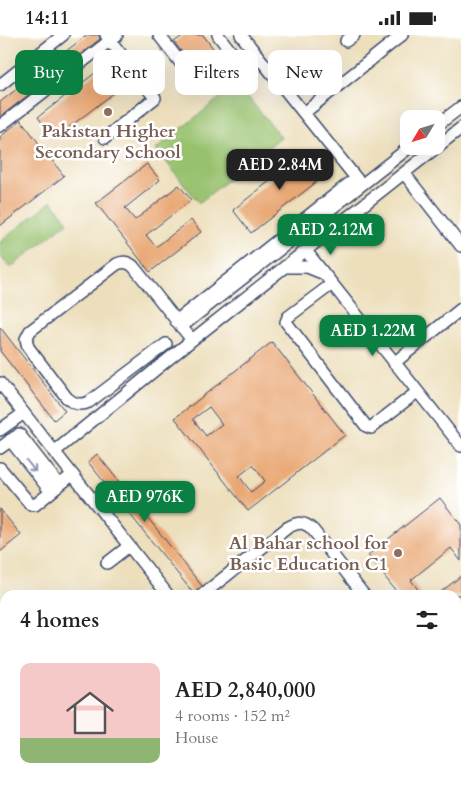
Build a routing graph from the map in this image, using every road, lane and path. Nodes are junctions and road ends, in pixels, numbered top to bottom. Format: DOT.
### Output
graph roads {
  1 [pos="63,35"];
  2 [pos="159,35"];
  3 [pos="218,35"];
  4 [pos="241,35"];
  5 [pos="402,35"];
  6 [pos="111,37"];
  7 [pos="230,50"];
  8 [pos="175,55"];
  9 [pos="0,85"];
  10 [pos="461,107"];
  11 [pos="304,113"];
  12 [pos="446,118"];
  13 [pos="0,126"];
  14 [pos="459,129"];
  15 [pos="105,138"];
  16 [pos="445,140"];
  17 [pos="426,155"];
  18 [pos="399,156"];
  19 [pos="407,171"];
  20 [pos="359,181"];
  21 [pos="372,198"];
  22 [pos="326,235"];
  23 [pos="461,246"];
  24 [pos="306,251"];
  25 [pos="285,267"];
  26 [pos="324,274"];
  27 [pos="240,275"];
  28 [pos="332,284"];
  29 [pos="254,292"];
  30 [pos="461,309"];
  31 [pos="179,324"];
  32 [pos="192,341"];
  33 [pos="166,344"];
  34 [pos="394,363"];
  35 [pos="2,388"];
  36 [pos="417,392"];
  37 [pos="94,399"];
  38 [pos="103,412"];
  39 [pos="24,413"];
  40 [pos="32,423"];
  41 [pos="0,430"];
  42 [pos="14,437"];
  43 [pos="461,447"];
  44 [pos="0,448"];
  45 [pos="54,452"];
  46 [pos="0,468"];
  47 [pos="72,475"];
  48 [pos="55,488"];
  49 [pos="129,546"];
  50 [pos="107,563"];
  51 [pos="164,590"];
  52 [pos="208,590"];
  53 [pos="360,590"];
  1 -- 9 [label="street"];
  2 -- 8 [label="street"];
  3 -- 7 [label="street"];
  4 -- 11 [label="street"];
  5 -- 11 [label="street"];
  6 -- 13 [label="street"];
  6 -- 15 [label="street"];
  10 -- 12 [label="street"];
  11 -- 20 [label="street"];
  12 -- 14 [label="street"];
  14 -- 16 [label="street"];
  17 -- 19 [label="street"];
  18 -- 19 [label="street"];
  18 -- 20 [label="street"];
  19 -- 21 [label="street"];
  19 -- 23 [label="street"];
  20 -- 21 [label="street"];
  20 -- 27 [label="street"];
  21 -- 22 [label="street"];
  22 -- 24 [label="street"];
  22 -- 26 [label="street"];
  24 -- 25 [label="street"];
  24 -- 26 [label="street"];
  25 -- 26 [label="street"];
  25 -- 29 [label="street"];
  26 -- 28 [label="street"];
  27 -- 29 [label="street"];
  27 -- 31 [label="street"];
  28 -- 34 [label="street"];
  28 -- 36 [label="street"];
  29 -- 32 [label="street"];
  30 -- 34 [label="street"];
  31 -- 32 [label="street"];
  31 -- 37 [label="street"];
  32 -- 38 [label="street"];
  33 -- 37 [label="street"];
  34 -- 36 [label="street"];
  35 -- 39 [label="street"];
  36 -- 43 [label="street"];
  37 -- 38 [label="street"];
  38 -- 45 [label="street"];
  39 -- 40 [label="street"];
  39 -- 41 [label="street"];
  40 -- 42 [label="street"];
  40 -- 45 [label="street"];
  42 -- 44 [label="street"];
  42 -- 48 [label="street, one-way"];
  45 -- 47 [label="street"];
  46 -- 48 [label="street"];
  47 -- 48 [label="street"];
  47 -- 49 [label="street"];
  49 -- 50 [label="street"];
  49 -- 51 [label="street"];
  52 -- 53 [label="street"];
}
